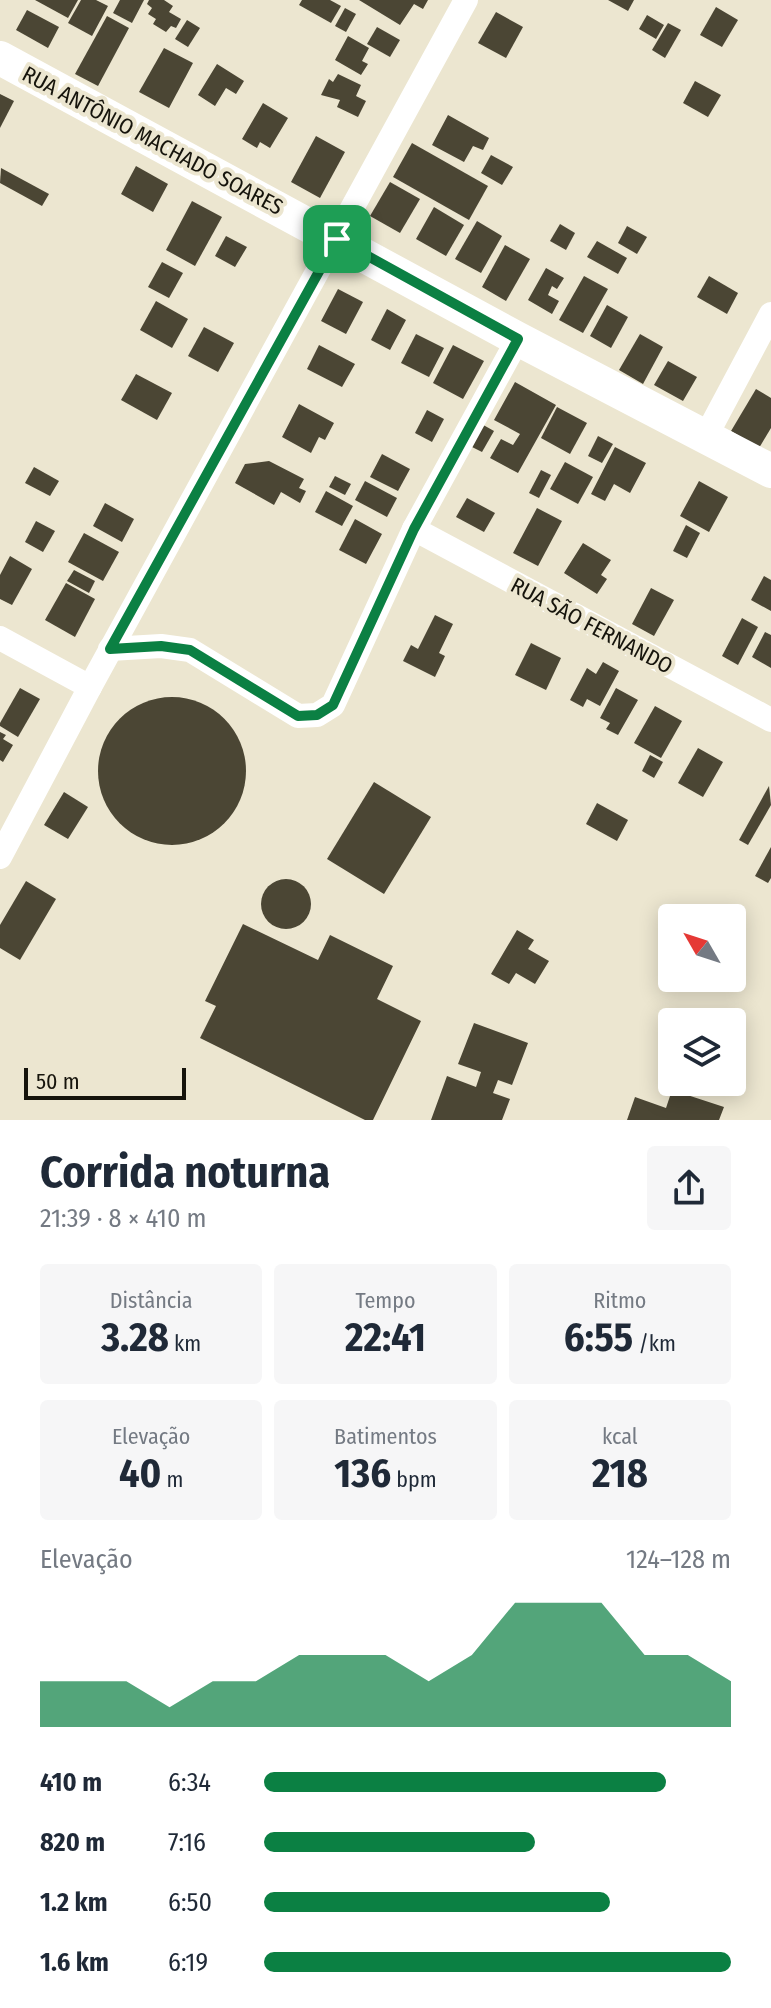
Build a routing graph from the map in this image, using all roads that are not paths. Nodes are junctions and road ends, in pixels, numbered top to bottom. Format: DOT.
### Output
graph roads {
  1 [pos="466,0"];
  2 [pos="0,58"];
  3 [pos="337,239"];
  4 [pos="771,314"];
  5 [pos="518,339"];
  6 [pos="706,436"];
  7 [pos="771,471"];
  8 [pos="414,529"];
  9 [pos="0,638"];
  10 [pos="110,649"];
  11 [pos="90,687"];
  12 [pos="771,720"];
  13 [pos="0,857"];
  1 -- 3 [label="street"];
  2 -- 3 [label="street, RUA ANTÔNIO MACHADO SOARES"];
  3 -- 5 [label="street, RUA ANTÔNIO MACHADO SOARES"];
  3 -- 10 [label="street"];
  4 -- 6 [label="street"];
  5 -- 6 [label="street, RUA ANTÔNIO MACHADO SOARES"];
  5 -- 8 [label="street"];
  6 -- 7 [label="street, RUA ANTÔNIO MACHADO SOARES"];
  8 -- 10 [label="street"];
  8 -- 12 [label="street, RUA SÃO FERNANDO"];
  9 -- 11 [label="street"];
  10 -- 11 [label="street"];
  11 -- 13 [label="street"];
}
